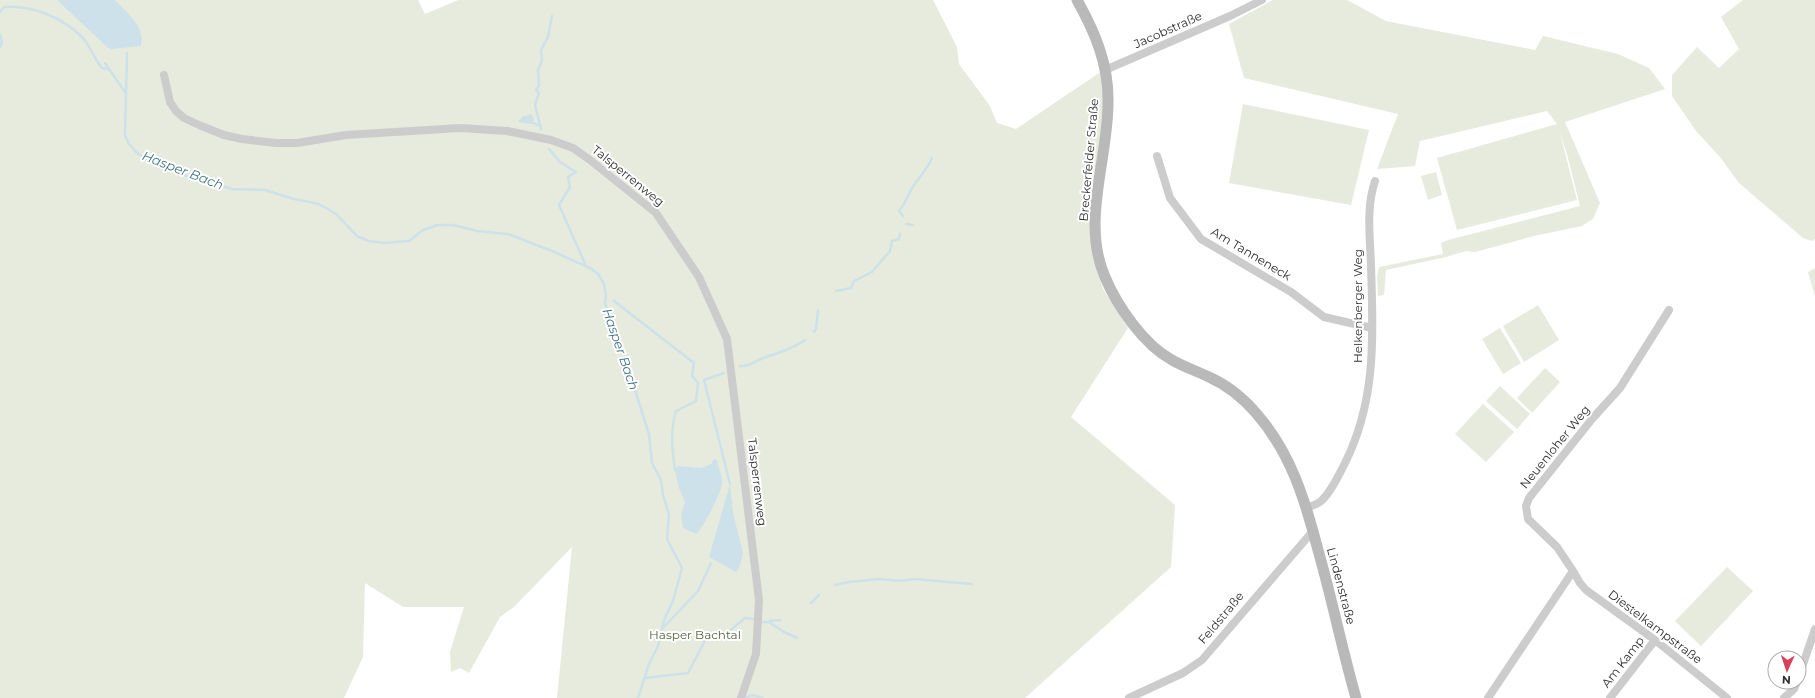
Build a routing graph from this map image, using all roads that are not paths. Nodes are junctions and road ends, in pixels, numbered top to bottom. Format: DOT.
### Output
graph roads {
  1 [pos="1077,0"];
  2 [pos="1262,0"];
  3 [pos="1105,70"];
  4 [pos="164,75"];
  5 [pos="1158,156"];
  6 [pos="1375,181"];
  7 [pos="1669,310"];
  8 [pos="1372,328"];
  9 [pos="1298,482"];
  10 [pos="1306,508"];
  11 [pos="1313,531"];
  12 [pos="1573,571"];
  13 [pos="1815,629"];
  14 [pos="1656,640"];
  15 [pos="1807,652"];
  16 [pos="1793,690"];
  17 [pos="741,698"];
  18 [pos="1129,698"];
  19 [pos="1356,698"];
  20 [pos="1488,698"];
  21 [pos="1610,698"];
  22 [pos="1727,698"];
  23 [pos="1784,698"];
  1 -- 3 [label="main road, Breckerfelder Straße"];
  2 -- 3 [label="street, Jacobstraße"];
  3 -- 9 [label="main road, Breckerfelder Straße"];
  4 -- 17 [label="street, Talsperrenweg"];
  5 -- 8 [label="street, Am Tanneneck"];
  6 -- 8 [label="street, Helkenberger Weg"];
  7 -- 12 [label="street, Neuenloher Weg"];
  8 -- 10 [label="street, Helkenberger Weg"];
  9 -- 10 [label="main road, Lindenstraße"];
  10 -- 11 [label="main road, Lindenstraße"];
  11 -- 18 [label="street, Feldstraße"];
  11 -- 19 [label="main road, Lindenstraße"];
  12 -- 14 [label="street, Diestelkampstraße"];
  12 -- 20 [label="street"];
  13 -- 15 [label="street"];
  14 -- 21 [label="street, Am Kamp"];
  14 -- 22 [label="street, Diestelkampstraße"];
  16 -- 23 [label="street"];
}
